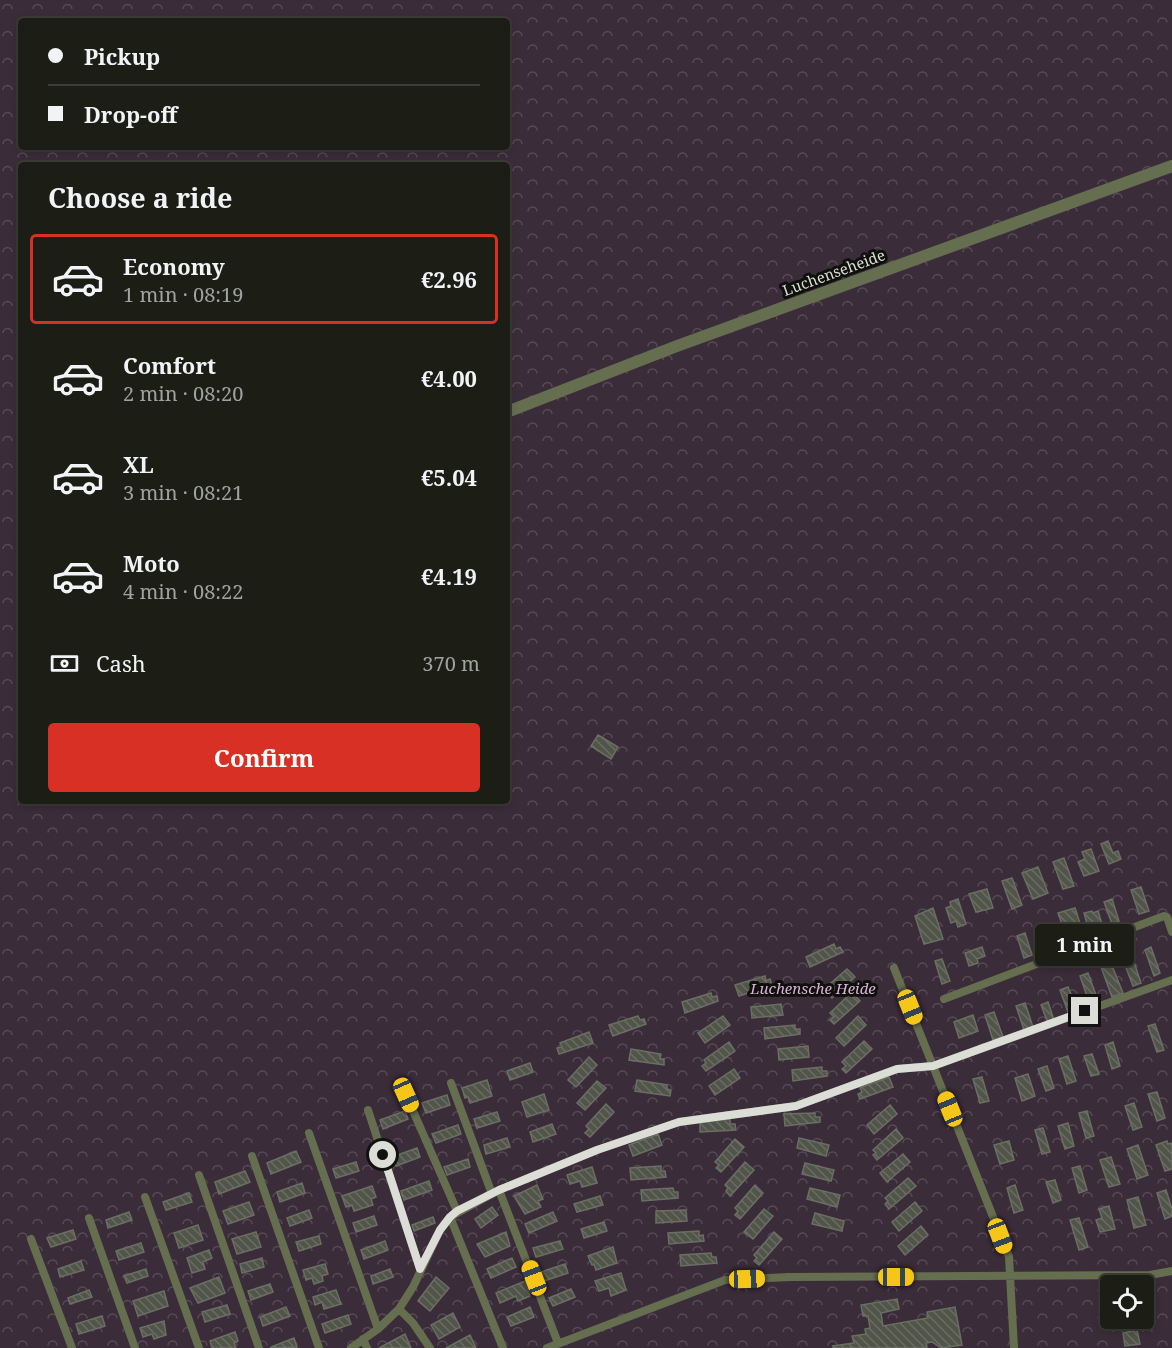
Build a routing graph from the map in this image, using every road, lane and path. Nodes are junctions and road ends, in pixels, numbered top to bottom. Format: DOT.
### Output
graph roads {
  1 [pos="1172,166"];
  2 [pos="510,411"];
  3 [pos="1172,932"];
  4 [pos="894,968"];
  5 [pos="1172,980"];
  6 [pos="944,999"];
  7 [pos="933,1066"];
  8 [pos="451,1083"];
  9 [pos="406,1095"];
  10 [pos="368,1110"];
  11 [pos="309,1133"];
  12 [pos="252,1156"];
  13 [pos="199,1175"];
  14 [pos="496,1192"];
  15 [pos="145,1197"];
  16 [pos="454,1214"];
  17 [pos="88,1218"];
  18 [pos="31,1239"];
  19 [pos="420,1269"];
  20 [pos="1172,1271"];
  21 [pos="1011,1276"];
  22 [pos="399,1309"];
  23 [pos="378,1329"];
  24 [pos="363,1338"];
  25 [pos="558,1343"];
  26 [pos="72,1348"];
  27 [pos="135,1348"];
  28 [pos="199,1348"];
  29 [pos="259,1348"];
  30 [pos="319,1348"];
  31 [pos="351,1348"];
  32 [pos="367,1348"];
  33 [pos="430,1348"];
  34 [pos="502,1348"];
  35 [pos="547,1348"];
  36 [pos="1014,1348"];
  1 -- 2 [label="street, Luchenseheide"];
  3 -- 6 [label="lane"];
  4 -- 7 [label="lane"];
  5 -- 7 [label="lane"];
  7 -- 14 [label="lane"];
  7 -- 21 [label="lane"];
  8 -- 14 [label="lane"];
  9 -- 16 [label="lane"];
  10 -- 19 [label="lane"];
  11 -- 23 [label="lane"];
  12 -- 30 [label="lane"];
  13 -- 29 [label="lane"];
  14 -- 16 [label="lane"];
  14 -- 25 [label="lane"];
  15 -- 28 [label="lane"];
  16 -- 19 [label="lane"];
  16 -- 34 [label="lane"];
  17 -- 27 [label="lane"];
  18 -- 26 [label="lane"];
  19 -- 22 [label="lane"];
  20 -- 21 [label="lane"];
  21 -- 25 [label="lane"];
  21 -- 36 [label="lane"];
  22 -- 23 [label="lane"];
  22 -- 33 [label="lane"];
  23 -- 24 [label="lane"];
  24 -- 31 [label="lane"];
  24 -- 32 [label="lane"];
  25 -- 35 [label="lane"];
}
